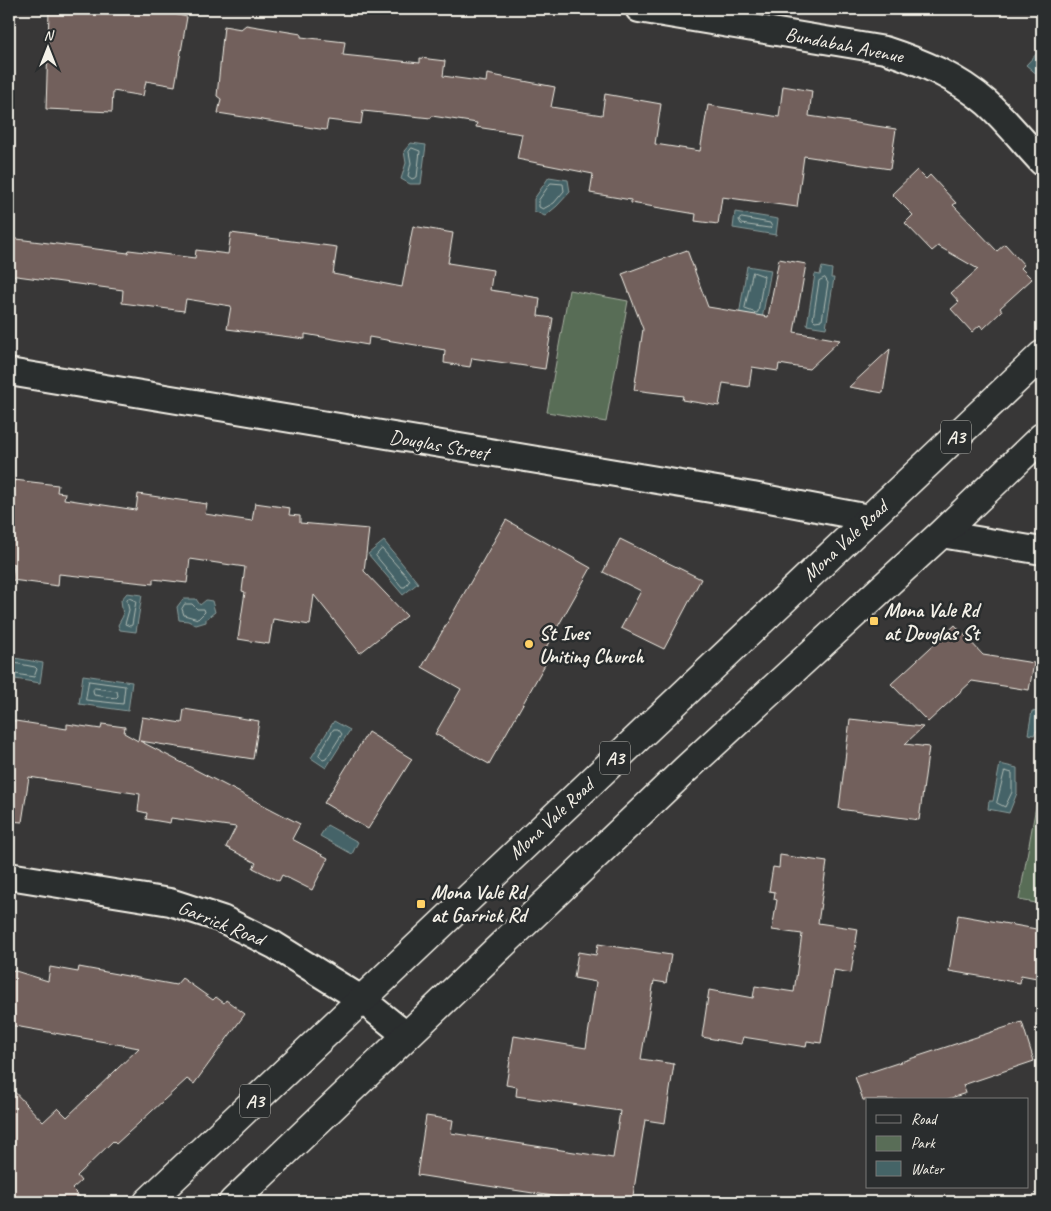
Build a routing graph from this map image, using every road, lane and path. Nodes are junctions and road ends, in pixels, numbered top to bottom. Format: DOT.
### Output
graph roads {
  1 [pos="639,9"];
  2 [pos="1042,162"];
  3 [pos="1042,355"];
  4 [pos="9,372"];
  5 [pos="1042,437"];
  6 [pos="869,518"];
  7 [pos="941,534"];
  8 [pos="1042,551"];
  9 [pos="9,876"];
  10 [pos="361,999"];
  11 [pos="407,1036"];
  12 [pos="148,1202"];
  13 [pos="233,1202"];
  1 -- 2 [label="street, Bundabah Avenue"];
  3 -- 6 [label="highway, Mona Vale Road / A3"];
  4 -- 6 [label="street, Douglas Street"];
  5 -- 7 [label="highway"];
  6 -- 10 [label="highway, Mona Vale Road / A3"];
  7 -- 8 [label="street"];
  7 -- 11 [label="highway"];
  9 -- 10 [label="street, Garrick Road"];
  10 -- 11 [label="street, Garrick Road"];
  10 -- 12 [label="highway, Mona Vale Road / A3"];
  11 -- 13 [label="highway"];
}
